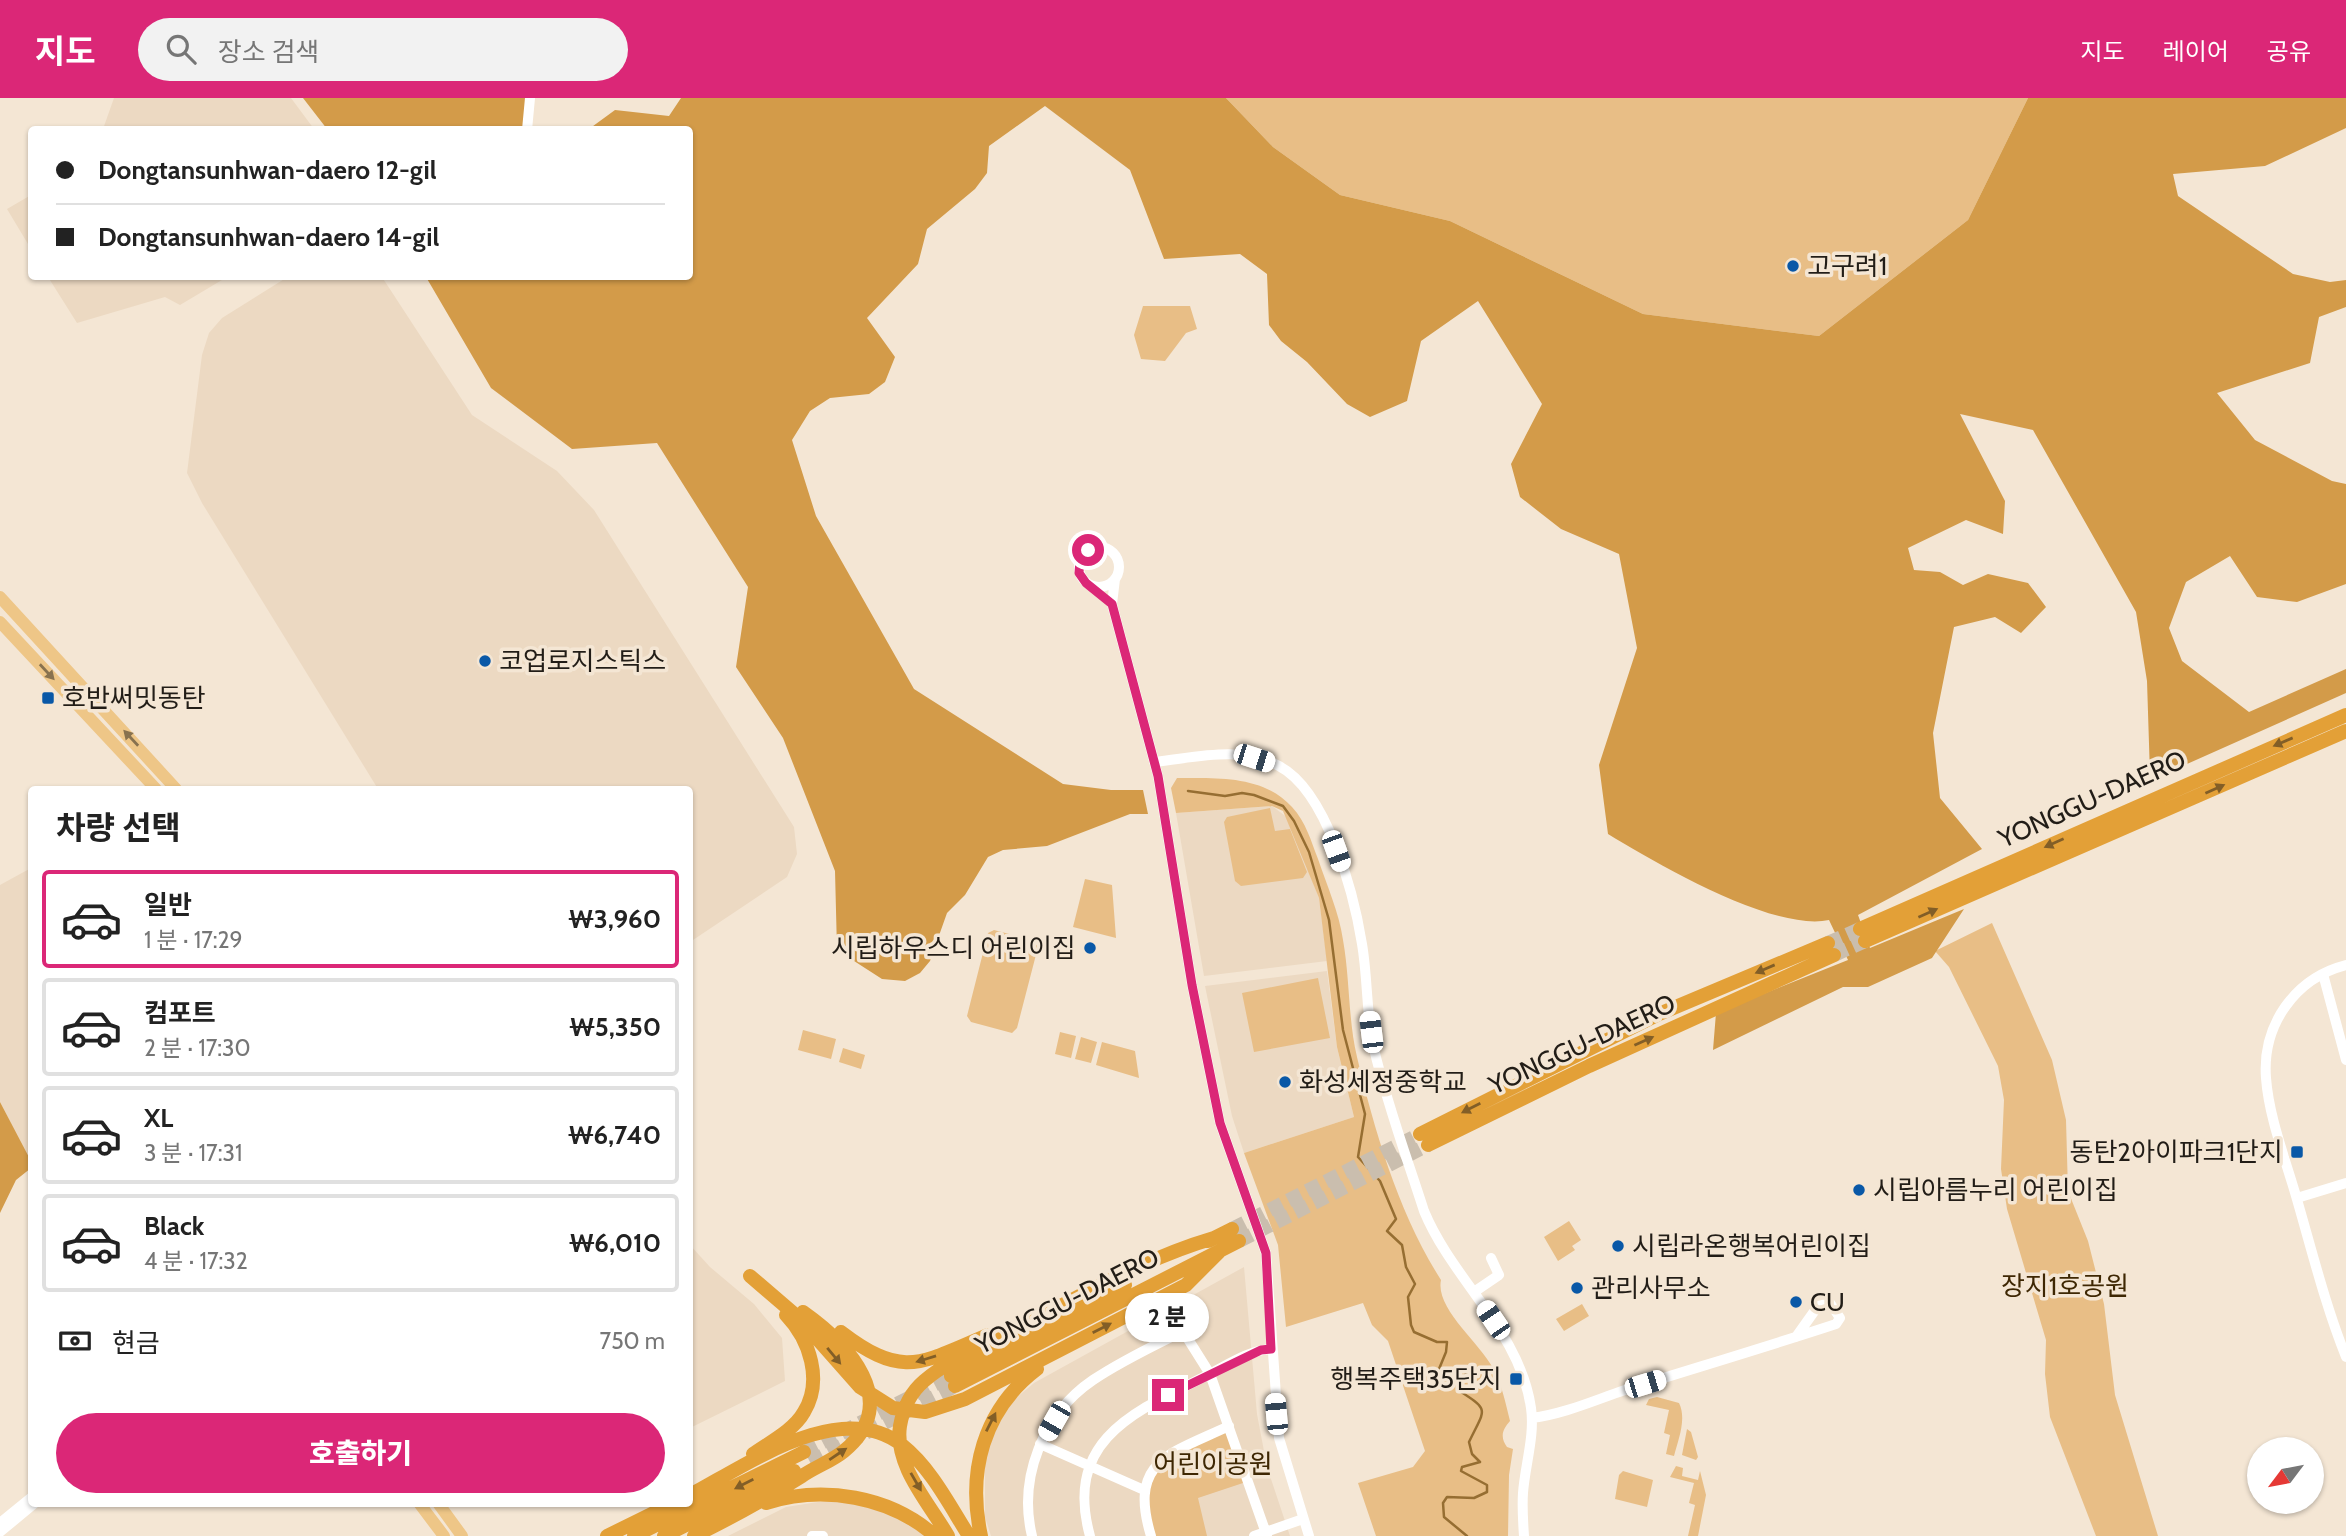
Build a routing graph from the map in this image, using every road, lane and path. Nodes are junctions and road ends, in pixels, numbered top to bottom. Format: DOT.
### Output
graph roads {
  1 [pos="530,98"];
  2 [pos="527,126"];
  3 [pos="1115,579"];
  4 [pos="1086,583"];
  5 [pos="0,597"];
  6 [pos="1112,604"];
  7 [pos="0,622"];
  8 [pos="2346,715"];
  9 [pos="2346,731"];
  10 [pos="1154,762"];
  11 [pos="153,786"];
  12 [pos="173,786"];
  13 [pos="1831,949"];
  14 [pos="2346,965"];
  15 [pos="2323,974"];
  16 [pos="2346,1011"];
  17 [pos="2334,1015"];
  18 [pos="2346,1060"];
  19 [pos="1424,1139"];
  20 [pos="2346,1183"];
  21 [pos="2297,1198"];
  22 [pos="1235,1235"];
  23 [pos="1217,1245"];
  24 [pos="1491,1258"];
  25 [pos="750,1276"];
  26 [pos="1474,1292"];
  27 [pos="1080,1297"];
  28 [pos="1796,1337"];
  29 [pos="1065,1348"];
  30 [pos="1271,1349"];
  31 [pos="2346,1357"];
  32 [pos="1210,1374"];
  33 [pos="953,1381"];
  34 [pos="1532,1419"];
  35 [pos="1229,1426"];
  36 [pos="1040,1444"];
  37 [pos="1091,1466"];
  38 [pos="716,1482"];
  39 [pos="1144,1490"];
  40 [pos="693,1494"];
  41 [pos="28,1500"];
  42 [pos="30,1507"];
  43 [pos="422,1507"];
  44 [pos="441,1507"];
  45 [pos="666,1507"];
  46 [pos="752,1508"];
  47 [pos="1303,1519"];
  48 [pos="0,1523"];
  49 [pos="0,1532"];
  50 [pos="1267,1534"];
  51 [pos="444,1536"];
  52 [pos="462,1536"];
  53 [pos="607,1536"];
  54 [pos="634,1536"];
  55 [pos="664,1536"];
  56 [pos="694,1536"];
  57 [pos="812,1536"];
  58 [pos="823,1536"];
  59 [pos="935,1536"];
  60 [pos="948,1536"];
  61 [pos="969,1536"];
  62 [pos="981,1536"];
  63 [pos="1032,1536"];
  64 [pos="1090,1536"];
  65 [pos="1151,1536"];
  66 [pos="1254,1536"];
  67 [pos="1309,1536"];
  68 [pos="1524,1536"];
  1 -- 2 [label="street"];
  3 -- 4 [label="street"];
  3 -- 4 [label="street"];
  3 -- 6 [label="street"];
  4 -- 6 [label="street"];
  12 -- 5 [label="main road, one-way"];
  6 -- 10 [label="street"];
  7 -- 11 [label="main road, one-way"];
  8 -- 9 [label="highway, YONGGU-DAERO, one-way"];
  10 -- 26 [label="street"];
  10 -- 30 [label="street"];
  13 -- 19 [label="highway, YONGGU-DAERO"];
  14 -- 15 [label="street"];
  15 -- 17 [label="street"];
  15 -- 21 [label="street"];
  16 -- 17 [label="street"];
  17 -- 18 [label="street"];
  20 -- 21 [label="street"];
  21 -- 31 [label="street"];
  22 -- 23 [label="highway, YONGGU-DAERO"];
  23 -- 27 [label="highway"];
  29 -- 23 [label="highway, one-way"];
  23 -- 33 [label="highway, YONGGU-DAERO"];
  24 -- 26 [label="street"];
  27 -- 25 [label="highway, one-way"];
  25 -- 29 [label="highway, one-way"];
  25 -- 38 [label="highway"];
  46 -- 25 [label="highway, one-way"];
  26 -- 34 [label="street"];
  27 -- 60 [label="highway, one-way"];
  28 -- 28 [label="street"];
  28 -- 34 [label="street"];
  62 -- 29 [label="highway, one-way"];
  30 -- 32 [label="street"];
  30 -- 47 [label="street"];
  32 -- 35 [label="street"];
  32 -- 36 [label="street"];
  32 -- 37 [label="street"];
  34 -- 68 [label="street"];
  35 -- 39 [label="street"];
  35 -- 50 [label="street"];
  36 -- 37 [label="street"];
  36 -- 63 [label="street"];
  37 -- 39 [label="street"];
  37 -- 64 [label="street"];
  38 -- 40 [label="highway"];
  38 -- 61 [label="highway"];
  39 -- 65 [label="street"];
  41 -- 48 [label="street"];
  42 -- 49 [label="street"];
  43 -- 51 [label="main road"];
  44 -- 52 [label="main road"];
  45 -- 53 [label="highway"];
  46 -- 56 [label="highway"];
  46 -- 59 [label="highway"];
  47 -- 50 [label="street"];
  47 -- 67 [label="street"];
  50 -- 66 [label="street"];
  55 -- 54 [label="highway, one-way"];
  57 -- 58 [label="street"];
}
